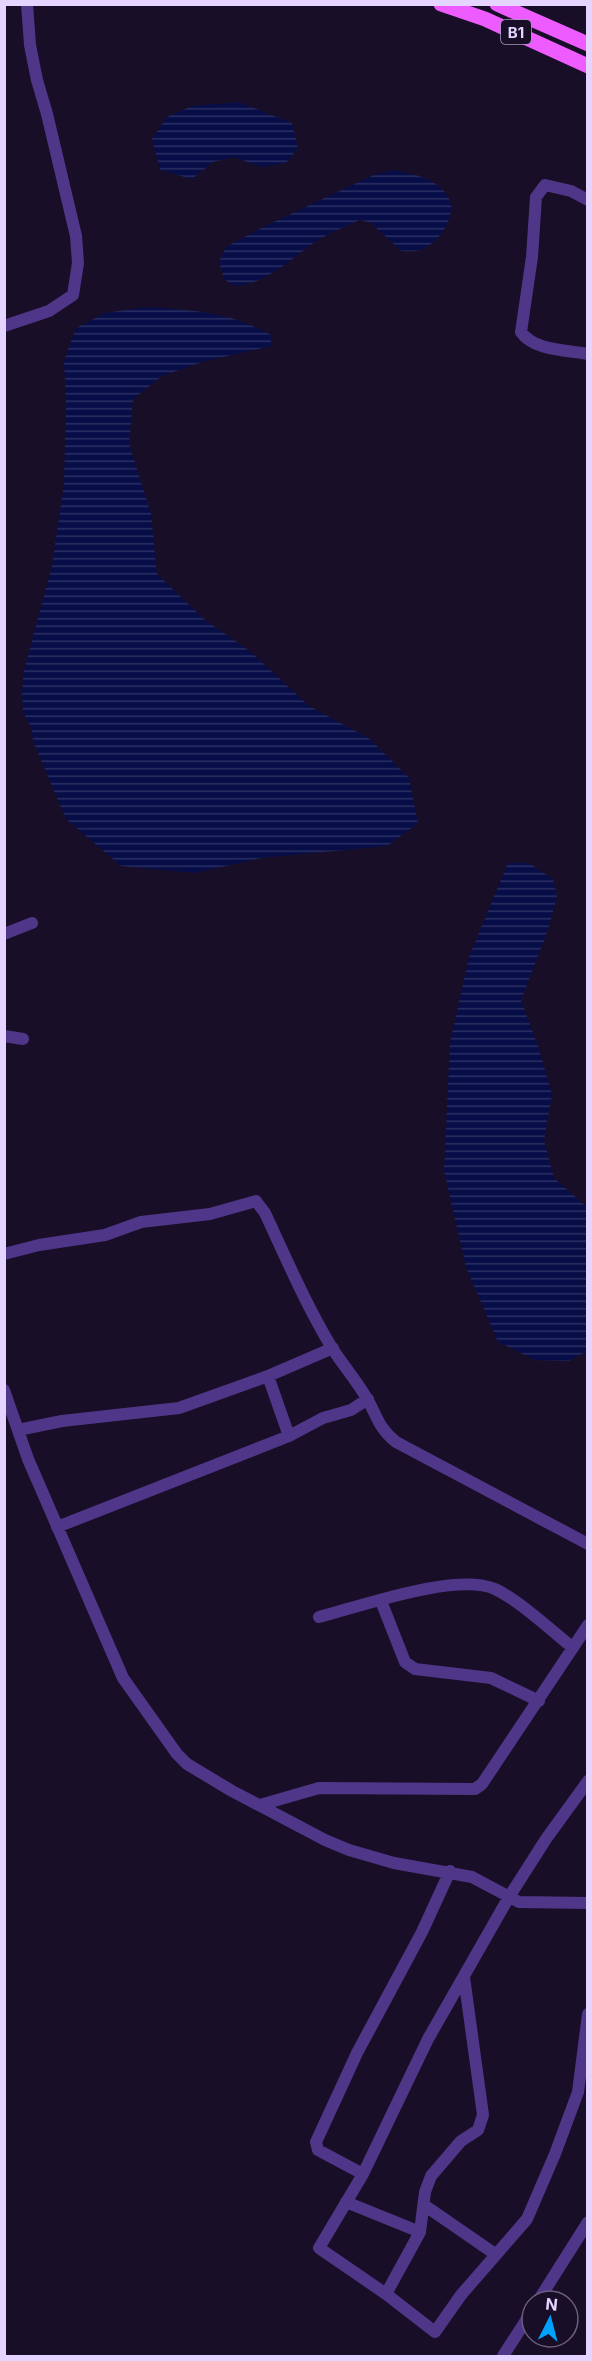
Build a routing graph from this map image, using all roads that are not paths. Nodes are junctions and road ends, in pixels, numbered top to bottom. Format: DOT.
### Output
graph roads {
  1 [pos="27,4"];
  2 [pos="441,4"];
  3 [pos="497,4"];
  4 [pos="563,32"];
  5 [pos="588,44"];
  6 [pos="554,49"];
  7 [pos="588,66"];
  8 [pos="588,200"];
  9 [pos="4,326"];
  10 [pos="588,354"];
  11 [pos="32,923"];
  12 [pos="4,934"];
  13 [pos="4,1036"];
  14 [pos="23,1039"];
  15 [pos="4,1254"];
  16 [pos="333,1348"];
  17 [pos="268,1376"];
  18 [pos="4,1390"];
  19 [pos="368,1399"];
  20 [pos="18,1430"];
  21 [pos="289,1436"];
  22 [pos="57,1527"];
  23 [pos="588,1544"];
  24 [pos="381,1601"];
  25 [pos="319,1617"];
  26 [pos="588,1625"];
  27 [pos="573,1648"];
  28 [pos="539,1701"];
  29 [pos="588,1781"];
  30 [pos="260,1804"];
  31 [pos="450,1871"];
  32 [pos="509,1897"];
  33 [pos="588,1903"];
  34 [pos="464,1977"];
  35 [pos="588,2014"];
  36 [pos="363,2174"];
  37 [pos="346,2202"];
  38 [pos="424,2205"];
  39 [pos="588,2222"];
  40 [pos="420,2232"];
  41 [pos="495,2254"];
  42 [pos="546,2289"];
  43 [pos="386,2294"];
  44 [pos="520,2330"];
  45 [pos="503,2356"];
  1 -- 9 [label="street"];
  2 -- 6 [label="main road, B1"];
  3 -- 4 [label="main road, B1"];
  4 -- 5 [label="main road, B1"];
  4 -- 6 [label="main road"];
  6 -- 7 [label="main road, B1"];
  8 -- 10 [label="street"];
  11 -- 12 [label="street"];
  13 -- 14 [label="street"];
  15 -- 16 [label="street"];
  16 -- 17 [label="street"];
  16 -- 19 [label="street"];
  17 -- 20 [label="street"];
  17 -- 21 [label="street"];
  18 -- 20 [label="street"];
  19 -- 21 [label="street"];
  19 -- 23 [label="street"];
  20 -- 22 [label="street"];
  21 -- 22 [label="street"];
  22 -- 30 [label="street"];
  24 -- 25 [label="street"];
  24 -- 27 [label="street"];
  24 -- 28 [label="street"];
  26 -- 27 [label="street"];
  27 -- 28 [label="street"];
  28 -- 30 [label="street"];
  29 -- 32 [label="street"];
  30 -- 31 [label="street"];
  31 -- 32 [label="street"];
  31 -- 36 [label="street"];
  32 -- 33 [label="street"];
  32 -- 34 [label="street"];
  34 -- 36 [label="street"];
  34 -- 38 [label="street"];
  35 -- 41 [label="street"];
  36 -- 37 [label="street"];
  37 -- 40 [label="street"];
  37 -- 43 [label="street"];
  38 -- 40 [label="street"];
  38 -- 41 [label="street"];
  39 -- 42 [label="street"];
  40 -- 43 [label="street"];
  41 -- 43 [label="street"];
  44 -- 45 [label="street"];
}
